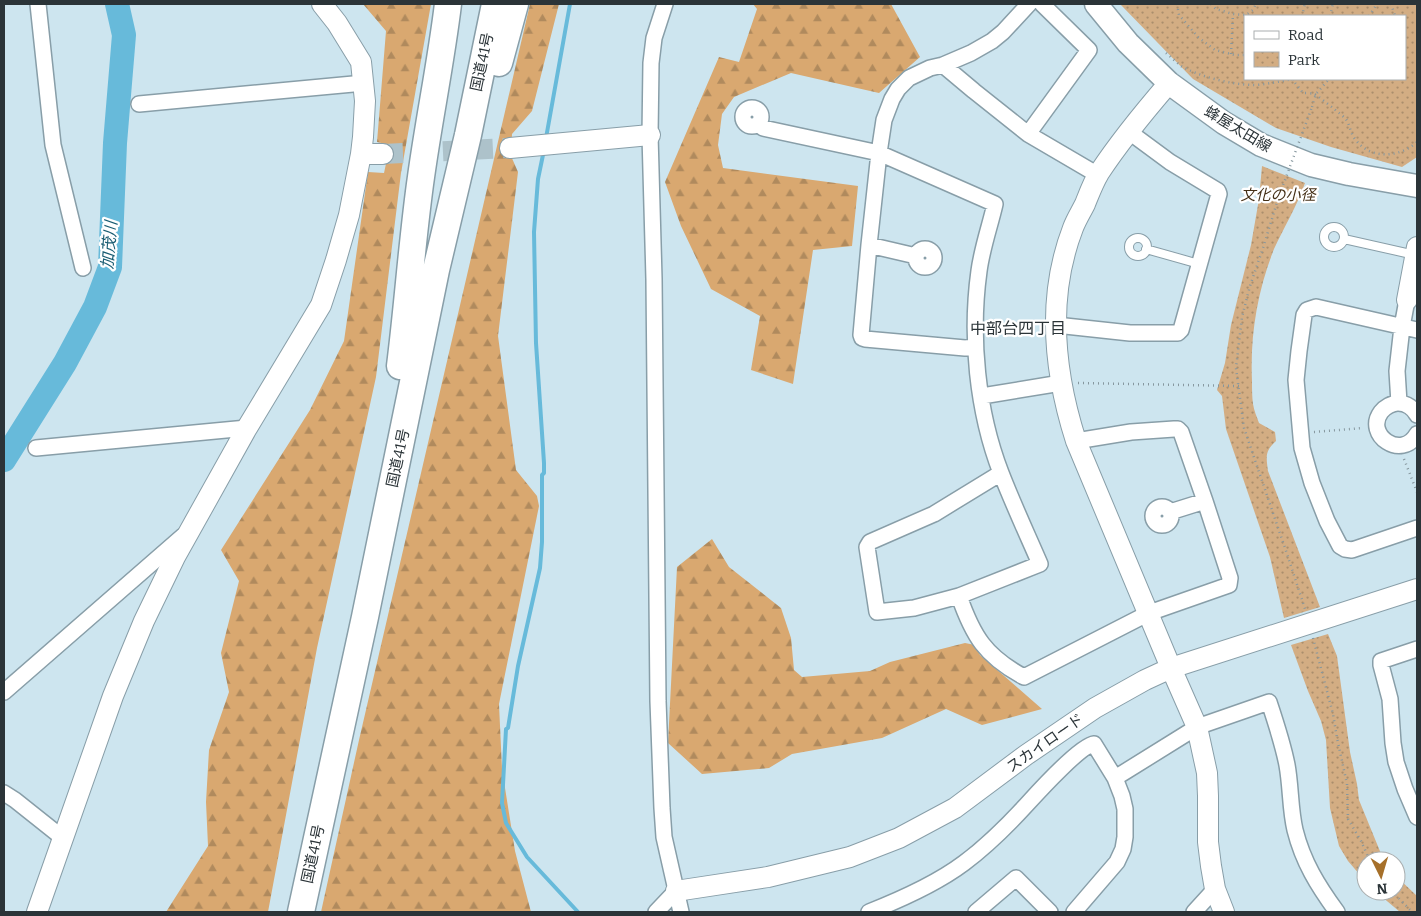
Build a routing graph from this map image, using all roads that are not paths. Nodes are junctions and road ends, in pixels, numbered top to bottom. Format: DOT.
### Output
graph roads {
  1 [pos="38,4"];
  2 [pos="322,4"];
  3 [pos="448,4"];
  4 [pos="487,4"];
  5 [pos="494,4"];
  6 [pos="515,4"];
  7 [pos="665,4"];
  8 [pos="1030,4"];
  9 [pos="1042,4"];
  10 [pos="1096,4"];
  11 [pos="943,64"];
  12 [pos="364,82"];
  13 [pos="1169,83"];
  14 [pos="139,104"];
  15 [pos="758,124"];
  16 [pos="1128,131"];
  17 [pos="1028,134"];
  18 [pos="650,135"];
  19 [pos="510,148"];
  20 [pos="879,153"];
  21 [pos="361,154"];
  22 [pos="383,154"];
  23 [pos="1098,175"];
  24 [pos="1417,186"];
  25 [pos="1344,239"];
  26 [pos="869,245"];
  27 [pos="1146,248"];
  28 [pos="1417,253"];
  29 [pos="916,256"];
  30 [pos="1199,264"];
  31 [pos="83,268"];
  32 [pos="436,270"];
  33 [pos="1407,300"];
  34 [pos="1056,325"];
  35 [pos="1402,327"];
  36 [pos="1417,330"];
  37 [pos="975,347"];
  38 [pos="1061,383"];
  39 [pos="982,396"];
  40 [pos="1398,403"];
  41 [pos="1417,415"];
  42 [pos="247,428"];
  43 [pos="1417,434"];
  44 [pos="1076,441"];
  45 [pos="36,448"];
  46 [pos="1001,473"];
  47 [pos="1205,501"];
  48 [pos="1170,512"];
  49 [pos="1417,528"];
  50 [pos="190,530"];
  51 [pos="364,584"];
  52 [pos="1417,589"];
  53 [pos="959,596"];
  54 [pos="1149,613"];
  55 [pos="1417,649"];
  56 [pos="1171,668"];
  57 [pos="4,692"];
  58 [pos="1197,727"];
  59 [pos="1115,778"];
  60 [pos="4,793"];
  61 [pos="1417,817"];
  62 [pos="64,839"];
  63 [pos="1216,889"];
  64 [pos="676,891"];
  65 [pos="875,911"];
  66 [pos="37,912"];
  67 [pos="293,912"];
  68 [pos="300,912"];
  69 [pos="656,912"];
  70 [pos="681,912"];
  71 [pos="976,912"];
  72 [pos="1050,912"];
  73 [pos="1074,912"];
  74 [pos="1194,912"];
  75 [pos="1224,912"];
  76 [pos="1337,912"];
  1 -- 31 [label="street"];
  2 -- 12 [label="street"];
  3 -- 51 [label="highway"];
  4 -- 51 [label="highway, 国道41号"];
  5 -- 32 [label="highway, 国道41号"];
  6 -- 32 [label="highway"];
  7 -- 18 [label="street"];
  8 -- 11 [label="street"];
  9 -- 17 [label="street"];
  10 -- 13 [label="main road, 蜂屋太田線"];
  11 -- 17 [label="street"];
  11 -- 20 [label="street"];
  12 -- 14 [label="street"];
  12 -- 21 [label="street"];
  13 -- 16 [label="street"];
  13 -- 24 [label="main road, 蜂屋太田線"];
  15 -- 20 [label="street"];
  16 -- 23 [label="street"];
  16 -- 30 [label="street"];
  17 -- 23 [label="street"];
  18 -- 19 [label="street"];
  18 -- 64 [label="street"];
  20 -- 26 [label="street"];
  20 -- 37 [label="street"];
  21 -- 22 [label="street"];
  21 -- 42 [label="street"];
  23 -- 34 [label="street"];
  25 -- 28 [label="lane"];
  26 -- 29 [label="street"];
  26 -- 37 [label="street"];
  27 -- 30 [label="lane"];
  28 -- 33 [label="street"];
  30 -- 34 [label="street"];
  32 -- 68 [label="highway, 国道41号"];
  33 -- 35 [label="street"];
  34 -- 38 [label="street"];
  35 -- 36 [label="street"];
  35 -- 40 [label="street"];
  35 -- 49 [label="street"];
  37 -- 39 [label="street"];
  38 -- 39 [label="street"];
  38 -- 44 [label="street"];
  39 -- 46 [label="street"];
  40 -- 41 [label="street"];
  40 -- 43 [label="street"];
  42 -- 45 [label="street"];
  42 -- 50 [label="street"];
  44 -- 47 [label="street"];
  44 -- 54 [label="street"];
  46 -- 53 [label="street"];
  46 -- 53 [label="street"];
  47 -- 48 [label="street"];
  47 -- 54 [label="street"];
  50 -- 57 [label="street"];
  50 -- 62 [label="street"];
  51 -- 67 [label="highway, 国道41号"];
  52 -- 56 [label="street, スカイロード"];
  53 -- 54 [label="street"];
  54 -- 56 [label="street"];
  55 -- 61 [label="street"];
  56 -- 58 [label="street"];
  56 -- 64 [label="street, スカイロード"];
  58 -- 59 [label="street"];
  58 -- 63 [label="street"];
  58 -- 76 [label="street"];
  59 -- 65 [label="street"];
  59 -- 73 [label="street"];
  60 -- 62 [label="street"];
  62 -- 66 [label="street"];
  63 -- 74 [label="street"];
  63 -- 75 [label="street"];
  64 -- 69 [label="street"];
  64 -- 70 [label="street"];
  71 -- 72 [label="street"];
}
